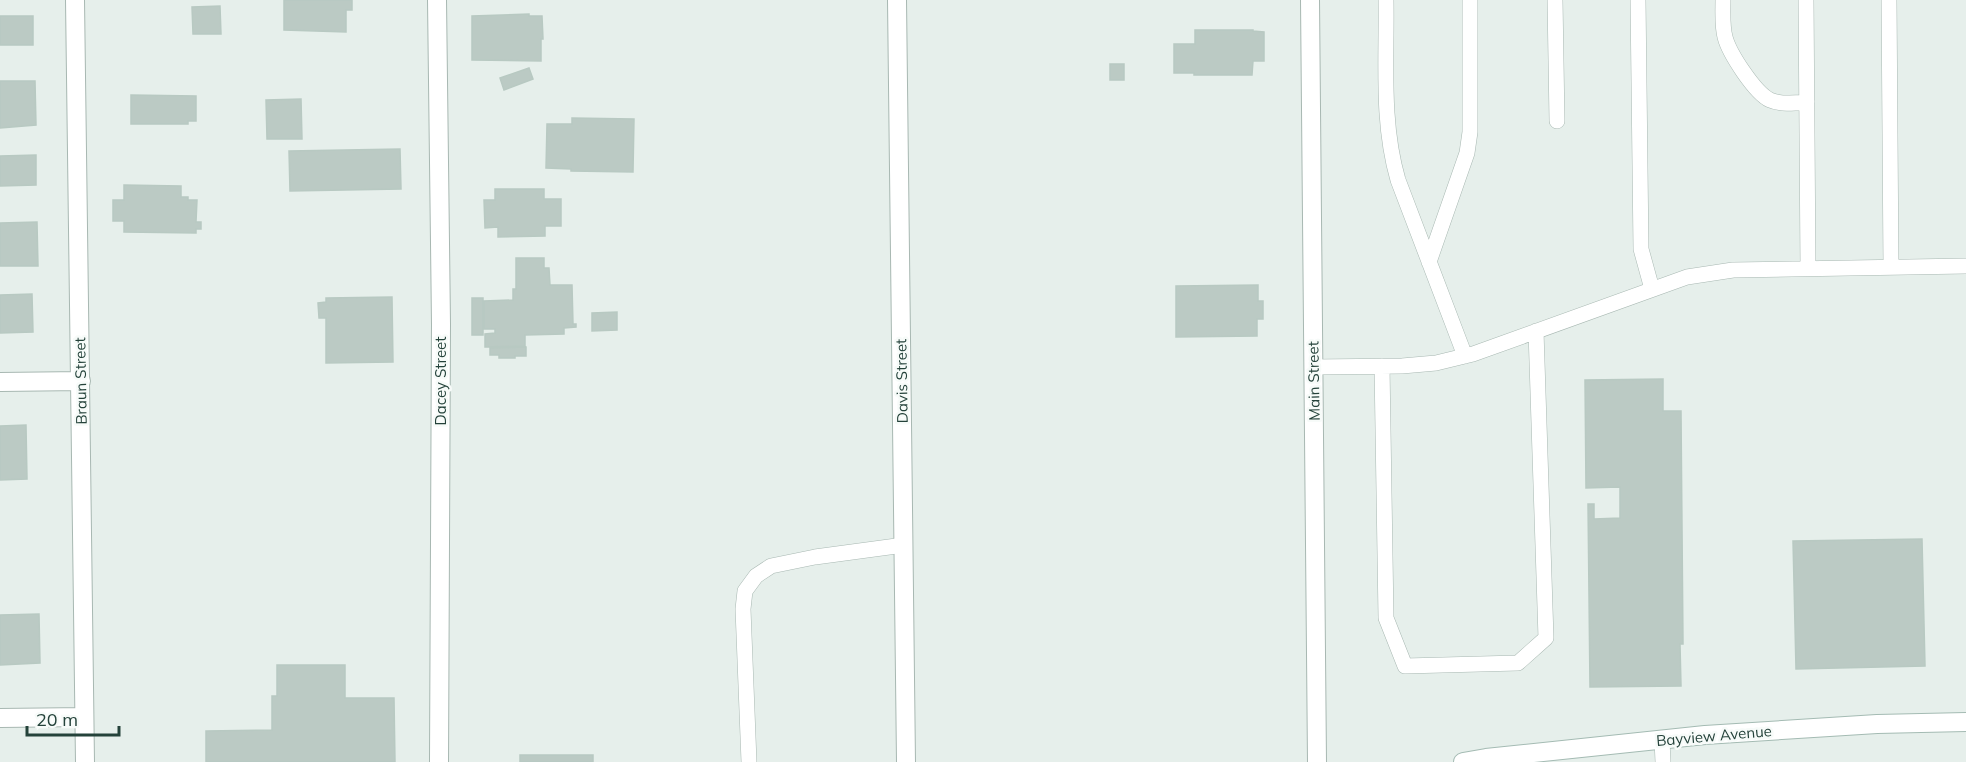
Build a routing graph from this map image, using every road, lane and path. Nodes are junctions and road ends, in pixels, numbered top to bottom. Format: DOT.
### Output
graph roads {
  1 [pos="75,0"];
  2 [pos="437,0"];
  3 [pos="897,0"];
  4 [pos="1310,0"];
  5 [pos="1386,0"];
  6 [pos="1470,0"];
  7 [pos="1555,0"];
  8 [pos="1638,0"];
  9 [pos="1723,0"];
  10 [pos="1806,0"];
  11 [pos="1889,0"];
  12 [pos="1807,102"];
  13 [pos="1557,121"];
  14 [pos="1429,262"];
  15 [pos="1966,266"];
  16 [pos="1891,267"];
  17 [pos="1808,268"];
  18 [pos="1652,289"];
  19 [pos="1536,331"];
  20 [pos="1465,356"];
  21 [pos="1382,366"];
  22 [pos="1314,367"];
  23 [pos="81,381"];
  24 [pos="0,382"];
  25 [pos="904,546"];
  26 [pos="84,717"];
  27 [pos="0,718"];
  28 [pos="1966,722"];
  29 [pos="1662,740"];
  30 [pos="85,762"];
  31 [pos="439,762"];
  32 [pos="749,762"];
  33 [pos="906,762"];
  34 [pos="1317,762"];
  35 [pos="1463,762"];
  36 [pos="1663,762"];
  1 -- 23 [label="street, Braun Street"];
  2 -- 31 [label="street, Dacey Street"];
  3 -- 25 [label="street, Davis Street"];
  4 -- 22 [label="street, Main Street"];
  5 -- 14 [label="lane"];
  6 -- 14 [label="lane"];
  7 -- 13 [label="lane"];
  8 -- 18 [label="lane"];
  9 -- 12 [label="lane"];
  10 -- 12 [label="lane"];
  11 -- 16 [label="lane"];
  12 -- 17 [label="lane"];
  14 -- 20 [label="lane"];
  15 -- 16 [label="lane"];
  16 -- 17 [label="lane"];
  17 -- 18 [label="lane"];
  18 -- 19 [label="lane"];
  19 -- 20 [label="lane"];
  19 -- 21 [label="lane"];
  20 -- 21 [label="lane"];
  21 -- 22 [label="lane"];
  22 -- 34 [label="street, Main Street"];
  23 -- 24 [label="street"];
  23 -- 26 [label="street, Braun Street"];
  25 -- 32 [label="lane"];
  25 -- 33 [label="street, Davis Street"];
  26 -- 27 [label="street"];
  26 -- 30 [label="street, Braun Street"];
  28 -- 29 [label="street, Bayview Avenue"];
  29 -- 35 [label="street, Bayview Avenue"];
  29 -- 36 [label="lane"];
}
